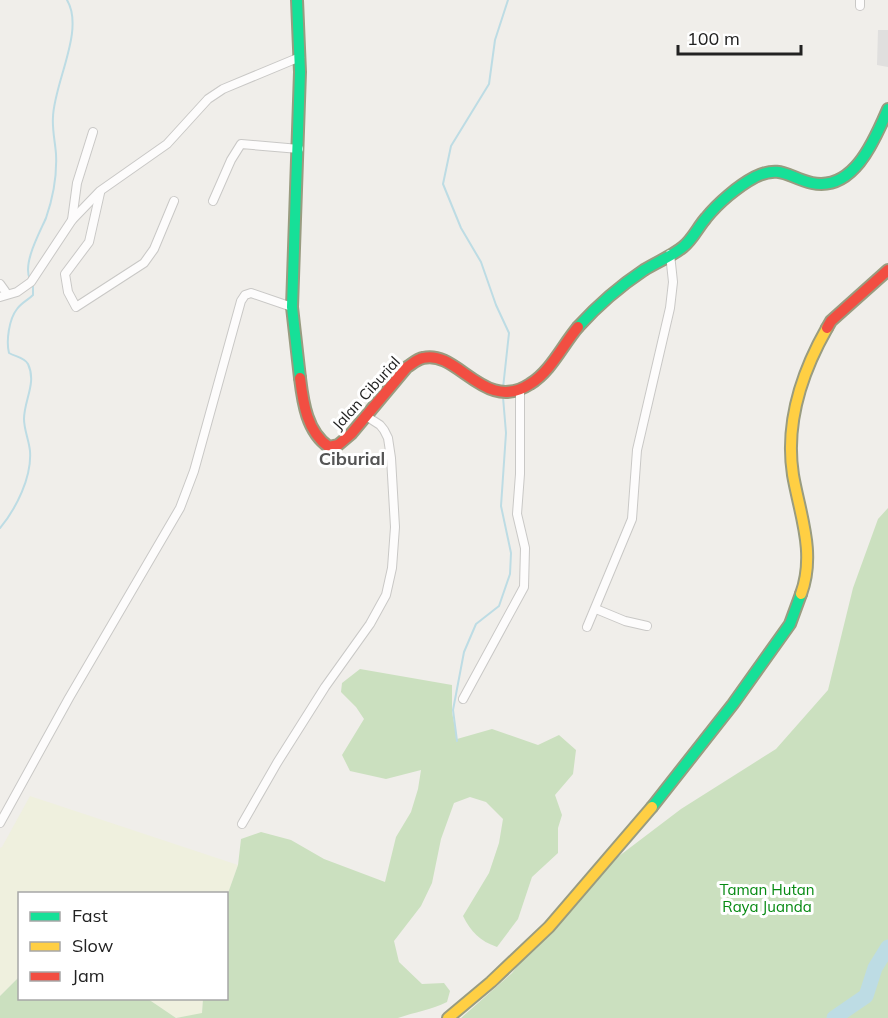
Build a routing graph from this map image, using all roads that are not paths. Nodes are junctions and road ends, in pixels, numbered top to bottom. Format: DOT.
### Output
graph roads {
  1 [pos="297,0"];
  2 [pos="300,57"];
  3 [pos="888,109"];
  4 [pos="93,132"];
  5 [pos="299,149"];
  6 [pos="100,191"];
  7 [pos="174,201"];
  8 [pos="213,201"];
  9 [pos="72,220"];
  10 [pos="670,254"];
  11 [pos="888,270"];
  12 [pos="1,290"];
  13 [pos="292,307"];
  14 [pos="520,389"];
  15 [pos="366,416"];
  16 [pos="596,609"];
  17 [pos="647,626"];
  18 [pos="587,627"];
  19 [pos="463,699"];
  20 [pos="0,824"];
  21 [pos="242,824"];
  22 [pos="448,1018"];
  1 -- 2 [label="street, Jalan Ciburial"];
  2 -- 5 [label="street, Jalan Ciburial"];
  2 -- 6 [label="street"];
  3 -- 10 [label="street"];
  4 -- 9 [label="street"];
  5 -- 8 [label="street"];
  5 -- 13 [label="street, Jalan Ciburial"];
  6 -- 7 [label="street"];
  6 -- 9 [label="street"];
  9 -- 12 [label="street"];
  10 -- 14 [label="street"];
  10 -- 16 [label="street"];
  11 -- 22 [label="street"];
  13 -- 15 [label="street, Jalan Ciburial"];
  13 -- 20 [label="street"];
  14 -- 15 [label="street, Jalan Ciburial"];
  14 -- 19 [label="street"];
  15 -- 21 [label="street"];
  16 -- 17 [label="street"];
  16 -- 18 [label="street"];
}
